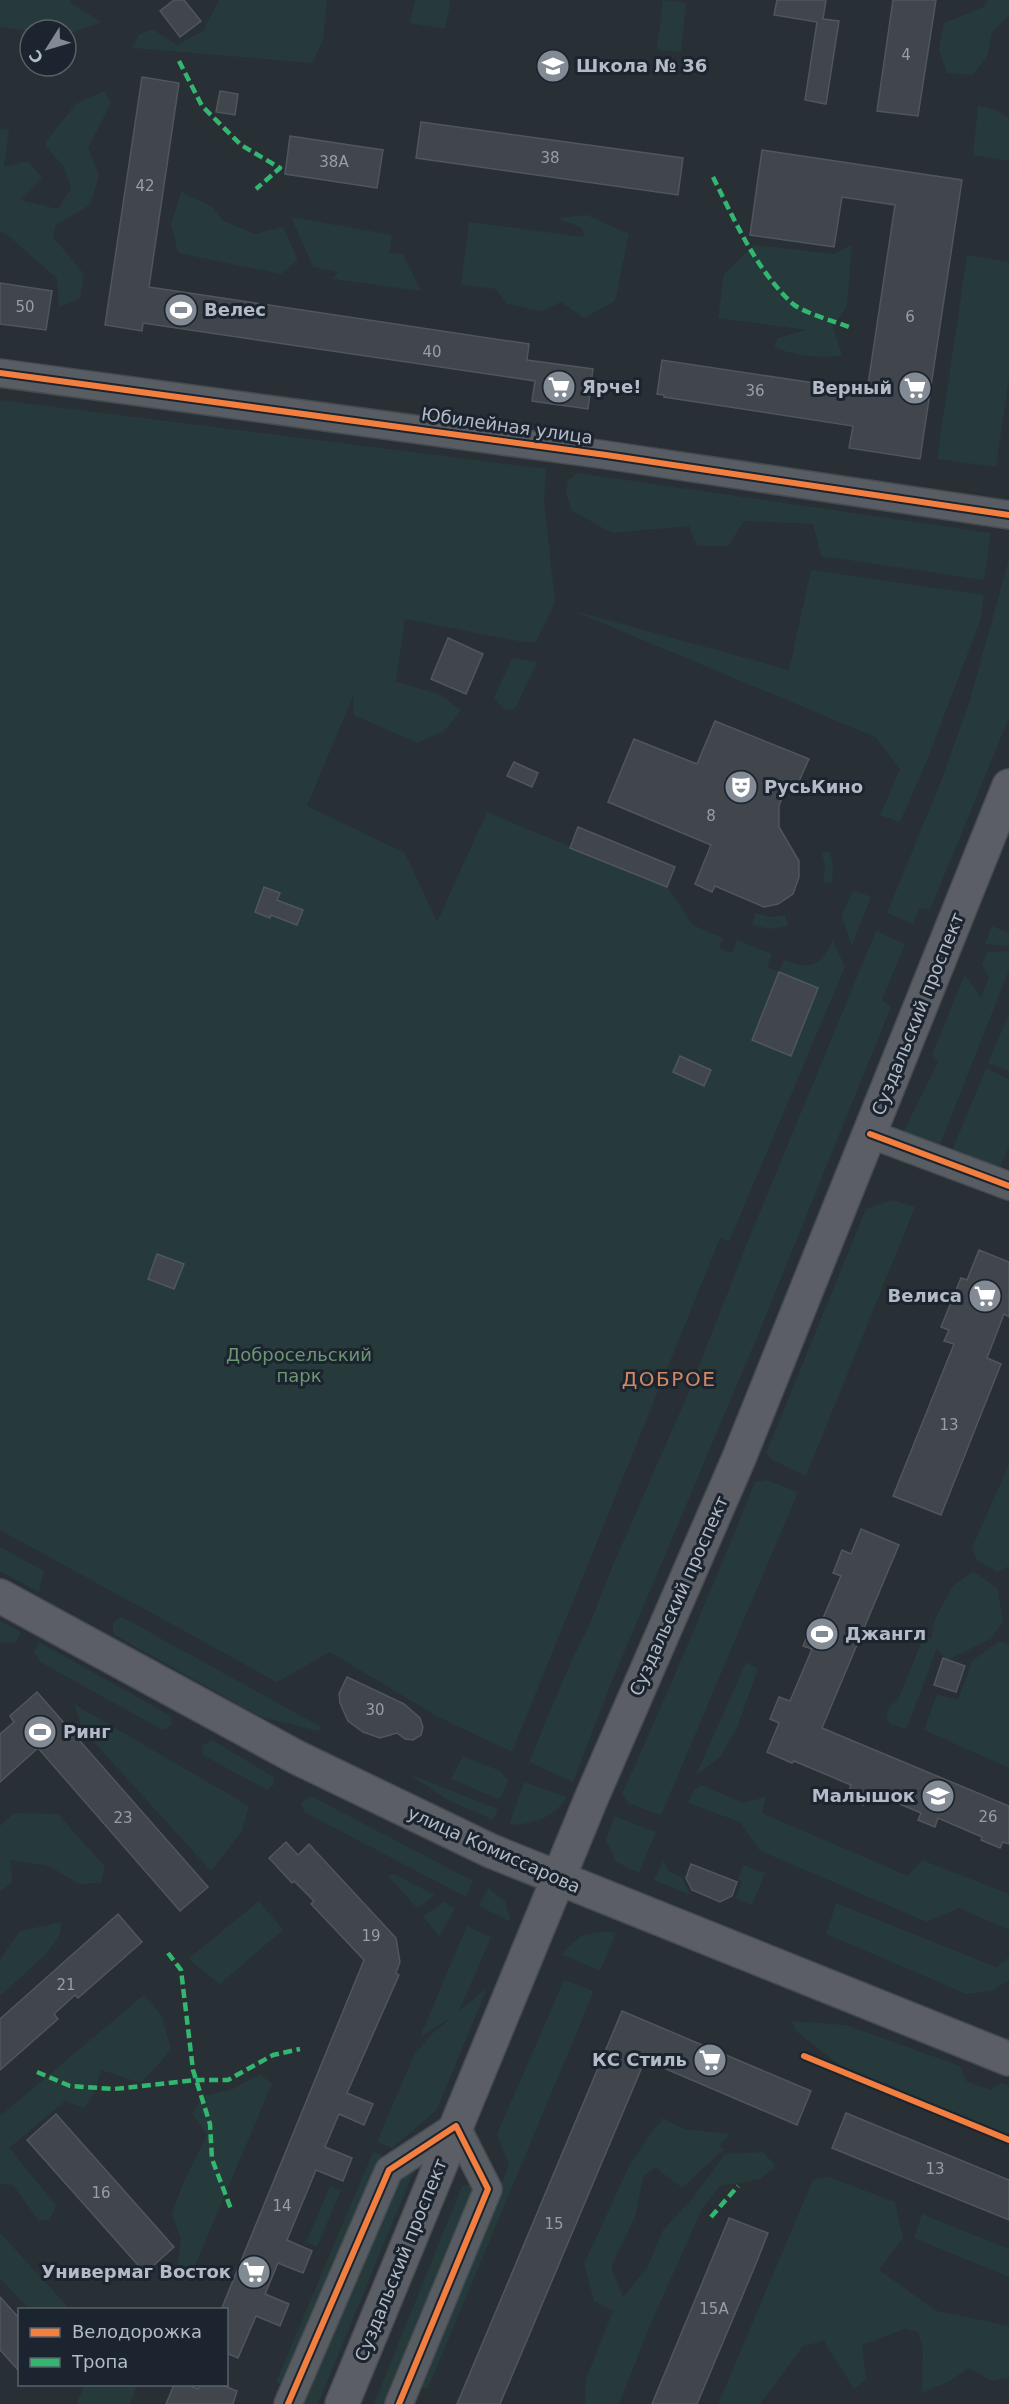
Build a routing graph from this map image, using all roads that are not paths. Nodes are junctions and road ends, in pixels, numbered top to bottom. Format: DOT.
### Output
graph roads {
  1 [pos="0,373"];
  2 [pos="1009,516"];
  3 [pos="1009,786"];
  4 [pos="870,1134"];
  5 [pos="1009,1186"];
  6 [pos="0,1596"];
  7 [pos="557,1879"];
  8 [pos="1009,2059"];
  9 [pos="456,2126"];
  10 [pos="288,2404"];
  11 [pos="342,2404"];
  12 [pos="399,2404"];
  1 -- 2 [label="street, Юбилейная улица"];
  3 -- 4 [label="main road, Суздальский проспект"];
  4 -- 5 [label="street"];
  4 -- 7 [label="main road, Суздальский проспект"];
  6 -- 7 [label="main road, улица Комиссарова"];
  7 -- 8 [label="main road, улица Комиссарова"];
  7 -- 9 [label="main road, Суздальский проспект"];
  9 -- 10 [label="street"];
  9 -- 11 [label="main road, Суздальский проспект"];
  9 -- 12 [label="street"];
}
